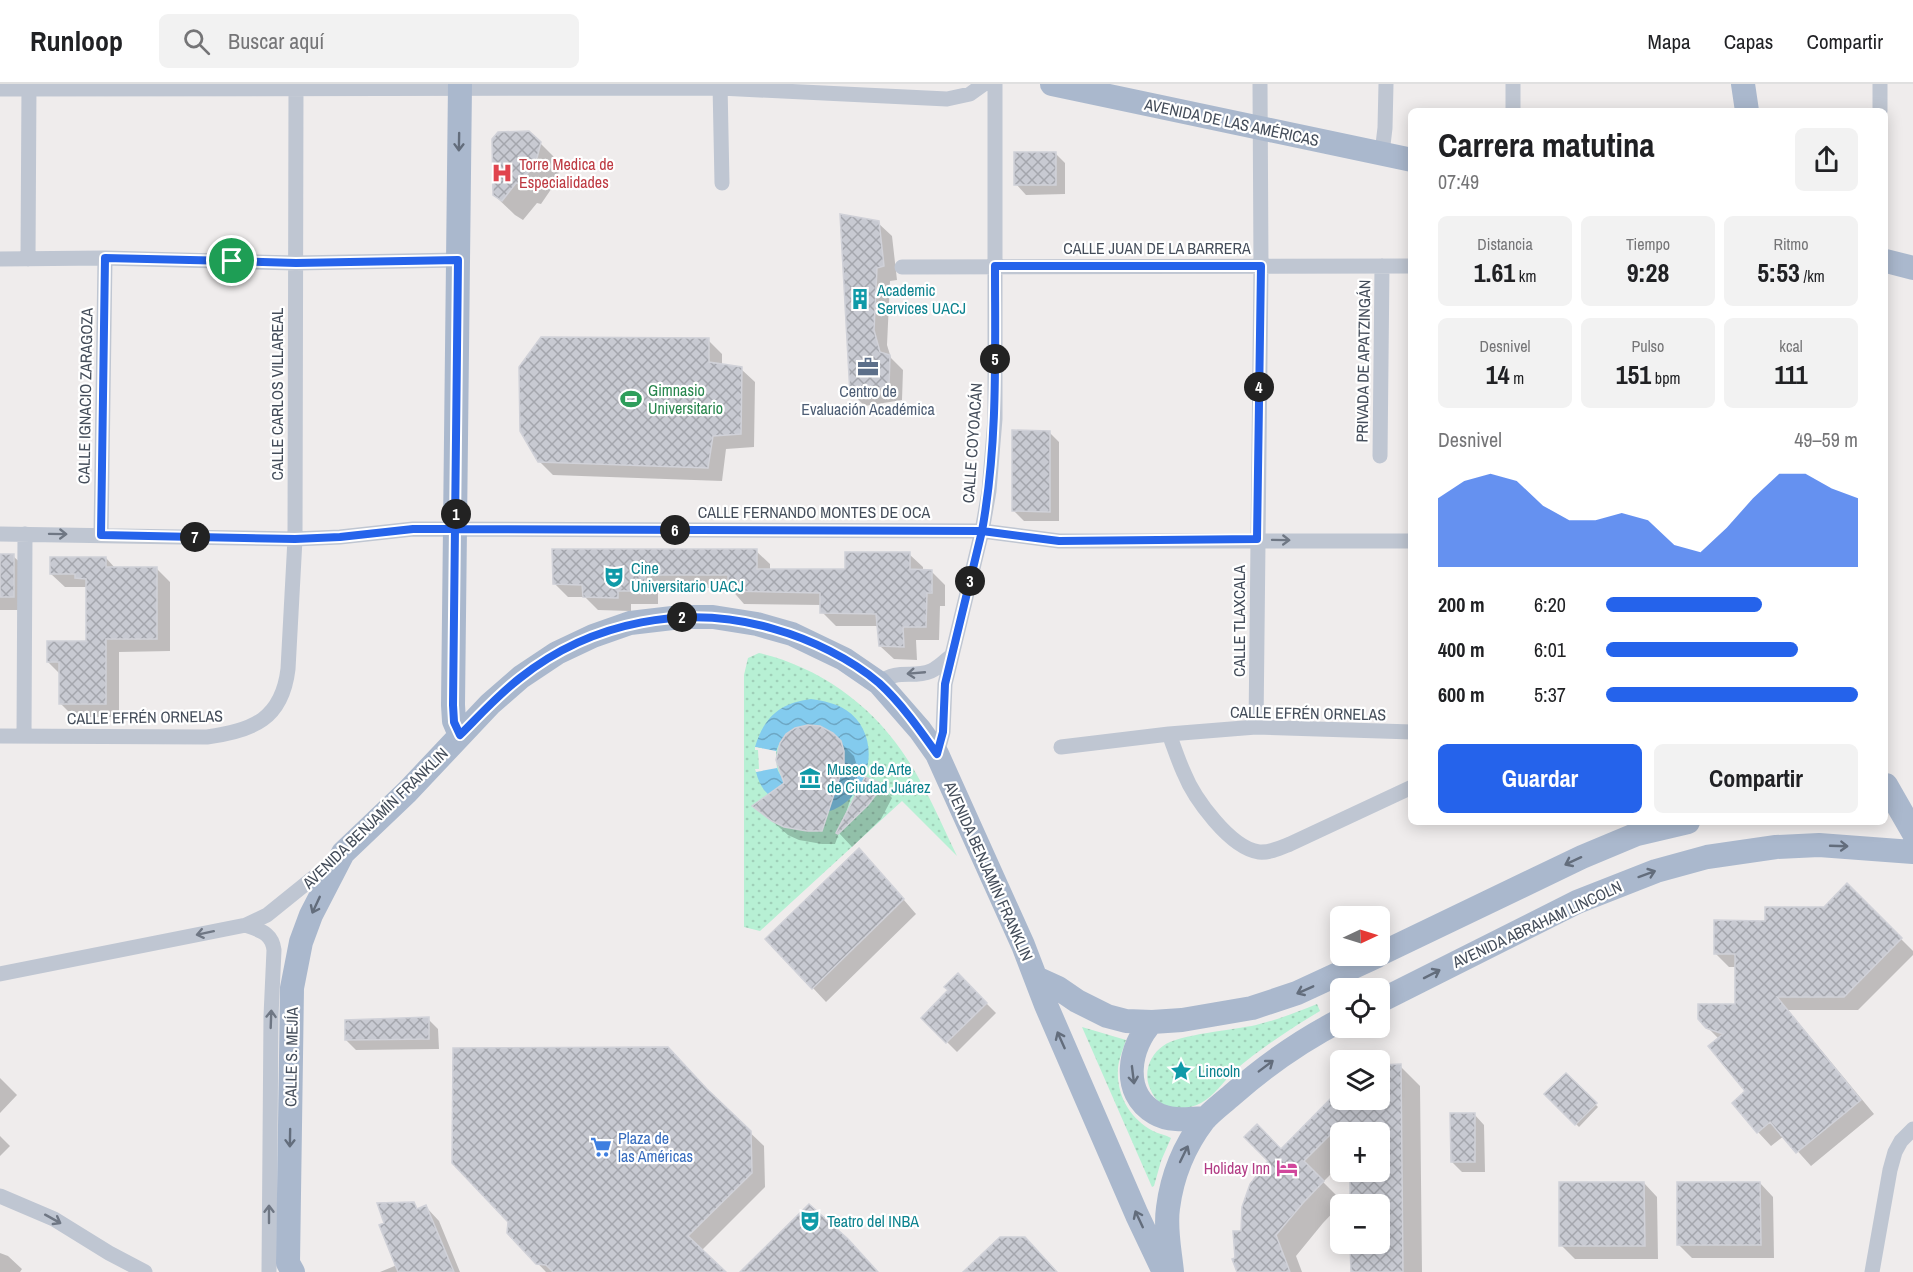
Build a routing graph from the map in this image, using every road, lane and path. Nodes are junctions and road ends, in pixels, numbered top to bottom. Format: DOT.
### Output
graph roads {
  1 [pos="984,84"];
  2 [pos="995,84"];
  3 [pos="1052,84"];
  4 [pos="1260,84"];
  5 [pos="1386,84"];
  6 [pos="1513,84"];
  7 [pos="1743,84"];
  8 [pos="1880,84"];
  9 [pos="460,86"];
  10 [pos="720,86"];
  11 [pos="29,87"];
  12 [pos="296,87"];
  13 [pos="0,89"];
  14 [pos="1513,108"];
  15 [pos="1747,108"];
  16 [pos="1880,108"];
  17 [pos="1260,128"];
  18 [pos="1382,153"];
  19 [pos="1408,159"];
  20 [pos="722,183"];
  21 [pos="105,258"];
  22 [pos="0,259"];
  23 [pos="28,259"];
  24 [pos="458,260"];
  25 [pos="1888,262"];
  26 [pos="296,263"];
  27 [pos="995,266"];
  28 [pos="1261,266"];
  29 [pos="1382,266"];
  30 [pos="1408,266"];
  31 [pos="902,267"];
  32 [pos="1913,268"];
  33 [pos="1380,456"];
  34 [pos="456,529"];
  35 [pos="982,531"];
  36 [pos="0,534"];
  37 [pos="25,534"];
  38 [pos="101,535"];
  39 [pos="295,539"];
  40 [pos="1257,539"];
  41 [pos="1408,541"];
  42 [pos="951,656"];
  43 [pos="879,683"];
  44 [pos="279,702"];
  45 [pos="1256,727"];
  46 [pos="1408,732"];
  47 [pos="1169,734"];
  48 [pos="460,735"];
  49 [pos="0,736"];
  50 [pos="24,736"];
  51 [pos="1061,747"];
  52 [pos="937,754"];
  53 [pos="1408,789"];
  54 [pos="1888,789"];
  55 [pos="1900,810"];
  56 [pos="1675,825"];
  57 [pos="1913,832"];
  58 [pos="1913,852"];
  59 [pos="343,853"];
  60 [pos="246,925"];
  61 [pos="1390,949"];
  62 [pos="1355,966"];
  63 [pos="0,974"];
  64 [pos="1036,978"];
  65 [pos="1390,996"];
  66 [pos="1152,1022"];
  67 [pos="1330,1026"];
  68 [pos="1206,1118"];
  69 [pos="1913,1130"];
  70 [pos="0,1196"];
  71 [pos="108,1253"];
  72 [pos="284,1270"];
  73 [pos="120,1272"];
  74 [pos="146,1272"];
  75 [pos="1164,1272"];
  76 [pos="1172,1272"];
  77 [pos="1872,1272"];
  1 -- 10 [label="street"];
  2 -- 27 [label="street, CALLE COYOACÁN"];
  3 -- 17 [label="main road, AVENIDA DE LAS AMÉRICAS"];
  4 -- 17 [label="street, CALLE TLAXCALA"];
  5 -- 18 [label="street"];
  6 -- 14 [label="street"];
  7 -- 15 [label="main road"];
  8 -- 16 [label="street"];
  9 -- 10 [label="street"];
  9 -- 12 [label="street"];
  9 -- 24 [label="main road, one-way"];
  10 -- 20 [label="street"];
  11 -- 12 [label="street"];
  11 -- 13 [label="street"];
  11 -- 23 [label="street"];
  12 -- 26 [label="street, CALLE CARLOS VILLAREAL"];
  17 -- 18 [label="main road, AVENIDA DE LAS AMÉRICAS"];
  17 -- 28 [label="street, CALLE TLAXCALA"];
  18 -- 19 [label="main road, AVENIDA DE LAS AMÉRICAS"];
  21 -- 23 [label="street"];
  21 -- 26 [label="street"];
  21 -- 38 [label="street, CALLE IGNACIO ZARAGOZA"];
  22 -- 23 [label="street"];
  24 -- 26 [label="street"];
  24 -- 34 [label="main road"];
  25 -- 32 [label="main road"];
  26 -- 39 [label="street, CALLE CARLOS VILLAREAL"];
  27 -- 28 [label="street, CALLE JUAN DE LA BARRERA"];
  27 -- 31 [label="street, CALLE JUAN DE LA BARRERA"];
  27 -- 35 [label="street, CALLE COYOACÁN"];
  28 -- 29 [label="street, CALLE JUAN DE LA BARRERA"];
  28 -- 40 [label="street, CALLE TLAXCALA"];
  29 -- 30 [label="street, CALLE JUAN DE LA BARRERA"];
  29 -- 33 [label="street, PRIVADA DE APATZINGÁN"];
  34 -- 35 [label="street, CALLE FERNANDO MONTES DE OCA"];
  34 -- 39 [label="street, CALLE FERNANDO MONTES DE OCA"];
  34 -- 48 [label="main road"];
  35 -- 40 [label="street, CALLE FERNANDO MONTES DE OCA"];
  35 -- 42 [label="street, CALLE COYOACÁN"];
  36 -- 37 [label="street, CALLE FERNANDO MONTES DE OCA"];
  37 -- 38 [label="street, CALLE FERNANDO MONTES DE OCA, one-way"];
  37 -- 50 [label="street"];
  38 -- 39 [label="street, CALLE FERNANDO MONTES DE OCA"];
  39 -- 44 [label="street, CALLE CARLOS VILLAREAL"];
  40 -- 41 [label="street, CALLE FERNANDO MONTES DE OCA, one-way"];
  40 -- 45 [label="street, CALLE TLAXCALA"];
  42 -- 43 [label="street, one-way"];
  42 -- 52 [label="street, CALLE COYOACÁN"];
  43 -- 48 [label="main road, AVENIDA BENJAMÍN FRANKLIN"];
  43 -- 52 [label="main road, AVENIDA BENJAMÍN FRANKLIN"];
  44 -- 50 [label="street, CALLE EFRÉN ORNELAS"];
  45 -- 46 [label="street, CALLE EFRÉN ORNELAS"];
  45 -- 47 [label="street, CALLE EFRÉN ORNELAS"];
  47 -- 51 [label="street, CALLE EFRÉN ORNELAS"];
  47 -- 53 [label="street"];
  48 -- 59 [label="main road, AVENIDA BENJAMÍN FRANKLIN"];
  49 -- 50 [label="street, CALLE EFRÉN ORNELAS"];
  52 -- 64 [label="main road, AVENIDA BENJAMÍN FRANKLIN"];
  54 -- 55 [label="main road"];
  55 -- 57 [label="main road"];
  56 -- 61 [label="main road, one-way"];
  65 -- 58 [label="main road, AVENIDA ABRAHAM LINCOLN, one-way"];
  59 -- 60 [label="street, AVENIDA BENJAMÍN FRANKLIN"];
  59 -- 72 [label="main road, CALLE S. MEJÍA, one-way"];
  60 -- 63 [label="street, AVENIDA BENJAMÍN FRANKLIN, one-way"];
  72 -- 60 [label="street, one-way"];
  62 -- 66 [label="main road, one-way"];
  64 -- 66 [label="main road"];
  75 -- 64 [label="main road, AVENIDA BENJAMÍN FRANKLIN, one-way"];
  66 -- 68 [label="main road, one-way"];
  68 -- 67 [label="main road, one-way"];
  76 -- 68 [label="main road, one-way"];
  69 -- 77 [label="street"];
  70 -- 71 [label="street, one-way"];
  71 -- 73 [label="street"];
  71 -- 74 [label="street"];
}
